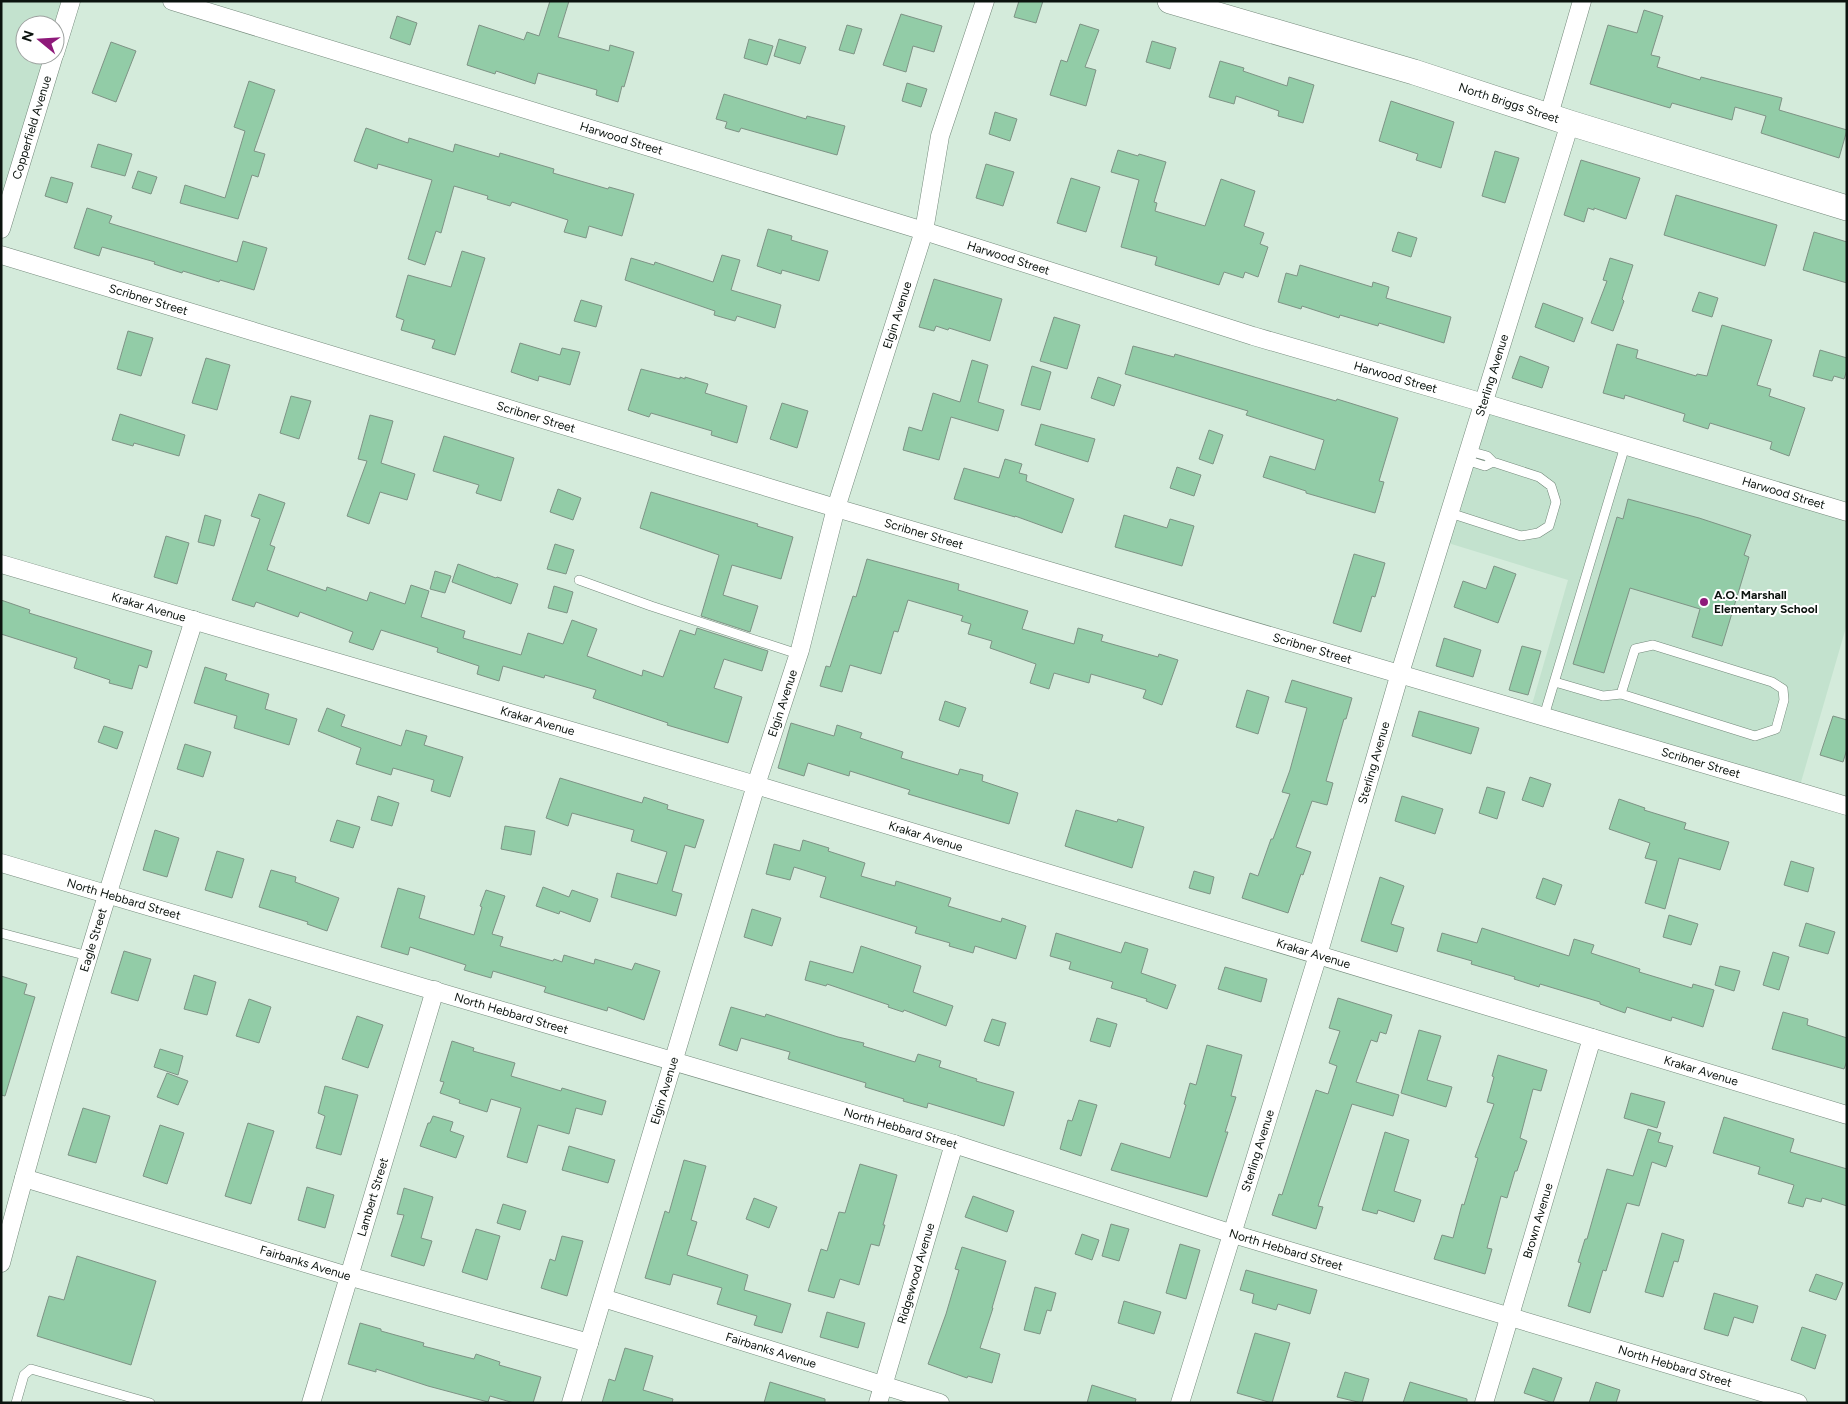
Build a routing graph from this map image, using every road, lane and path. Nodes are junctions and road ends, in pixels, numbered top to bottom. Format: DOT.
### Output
graph roads {
  1 [pos="71,1"];
  2 [pos="172,1"];
  3 [pos="985,1"];
  4 [pos="1170,1"];
  5 [pos="1582,1"];
  6 [pos="65,21"];
  7 [pos="52,65"];
  8 [pos="1559,119"];
  9 [pos="1847,208"];
  10 [pos="3,218"];
  11 [pos="924,231"];
  12 [pos="1,254"];
  13 [pos="1484,403"];
  14 [pos="1625,446"];
  15 [pos="1468,455"];
  16 [pos="836,508"];
  17 [pos="1847,512"];
  18 [pos="1450,514"];
  19 [pos="1,564"];
  20 [pos="579,580"];
  21 [pos="194,620"];
  22 [pos="798,654"];
  23 [pos="1400,673"];
  24 [pos="1554,682"];
  25 [pos="1621,694"];
  26 [pos="1544,716"];
  27 [pos="756,785"];
  28 [pos="1847,806"];
  29 [pos="1,863"];
  30 [pos="107,893"];
  31 [pos="1,933"];
  32 [pos="1318,955"];
  33 [pos="88,956"];
  34 [pos="435,990"];
  35 [pos="1592,1038"];
  36 [pos="674,1062"];
  37 [pos="1847,1116"];
  38 [pos="954,1144"];
  39 [pos="24,1178"];
  40 [pos="1233,1234"];
  41 [pos="1,1263"];
  42 [pos="348,1276"];
  43 [pos="603,1298"];
  44 [pos="1510,1317"];
  45 [pos="589,1343"];
  46 [pos="883,1385"];
  47 [pos="1776,1399"];
  48 [pos="16,1403"];
  49 [pos="150,1403"];
  50 [pos="311,1403"];
  51 [pos="571,1403"];
  52 [pos="878,1403"];
  53 [pos="940,1403"];
  54 [pos="1180,1403"];
  55 [pos="1484,1403"];
  56 [pos="1798,1403"];
  1 -- 6 [label="street, Copperfield Avenue"];
  2 -- 11 [label="street, Harwood Street"];
  3 -- 11 [label="street, Elgin Avenue"];
  4 -- 8 [label="street, North Briggs Street"];
  5 -- 8 [label="street, Sterling Avenue"];
  7 -- 10 [label="street, Copperfield Avenue"];
  8 -- 9 [label="street, North Briggs Street"];
  8 -- 13 [label="street, Sterling Avenue"];
  11 -- 13 [label="street, Harwood Street"];
  11 -- 16 [label="street, Elgin Avenue"];
  12 -- 16 [label="street, Scribner Street"];
  13 -- 14 [label="street, Harwood Street"];
  13 -- 15 [label="street, Sterling Avenue"];
  14 -- 17 [label="street, Harwood Street"];
  14 -- 24 [label="lane"];
  15 -- 18 [label="street, Sterling Avenue"];
  15 -- 18 [label="lane"];
  16 -- 22 [label="street, Elgin Avenue"];
  16 -- 23 [label="street, Scribner Street"];
  18 -- 23 [label="street, Sterling Avenue"];
  19 -- 21 [label="street, Krakar Avenue"];
  20 -- 22 [label="lane"];
  21 -- 27 [label="street, Krakar Avenue"];
  21 -- 30 [label="street, Eagle Street"];
  22 -- 27 [label="street, Elgin Avenue"];
  23 -- 26 [label="street, Scribner Street"];
  23 -- 32 [label="street, Sterling Avenue"];
  24 -- 25 [label="lane"];
  24 -- 26 [label="lane"];
  25 -- 25 [label="lane"];
  26 -- 28 [label="street, Scribner Street"];
  27 -- 32 [label="street, Krakar Avenue"];
  27 -- 36 [label="street, Elgin Avenue"];
  29 -- 30 [label="street, North Hebbard Street"];
  30 -- 33 [label="street, Eagle Street"];
  30 -- 34 [label="street, North Hebbard Street"];
  31 -- 33 [label="lane"];
  32 -- 35 [label="street, Krakar Avenue"];
  32 -- 40 [label="street, Sterling Avenue"];
  33 -- 39 [label="street, Eagle Street"];
  34 -- 36 [label="street, North Hebbard Street"];
  34 -- 42 [label="street, Lambert Street"];
  35 -- 37 [label="street, Krakar Avenue"];
  35 -- 44 [label="street, Brown Avenue"];
  36 -- 38 [label="street, North Hebbard Street"];
  36 -- 43 [label="street, Elgin Avenue"];
  38 -- 40 [label="street, North Hebbard Street"];
  38 -- 46 [label="street, Ridgewood Avenue"];
  39 -- 41 [label="street, Eagle Street"];
  39 -- 42 [label="street, Fairbanks Avenue"];
  40 -- 44 [label="street, North Hebbard Street"];
  40 -- 54 [label="street, Sterling Avenue"];
  42 -- 45 [label="street, Fairbanks Avenue"];
  42 -- 50 [label="street, Lambert Street"];
  43 -- 45 [label="street, Elgin Avenue"];
  43 -- 46 [label="street, Fairbanks Avenue"];
  44 -- 47 [label="street, North Hebbard Street"];
  44 -- 55 [label="street, Brown Avenue"];
  45 -- 51 [label="street, Elgin Avenue"];
  46 -- 52 [label="street, Ridgewood Avenue"];
  46 -- 53 [label="street, Fairbanks Avenue"];
  47 -- 56 [label="street, North Hebbard Street"];
  48 -- 49 [label="lane"];
}
